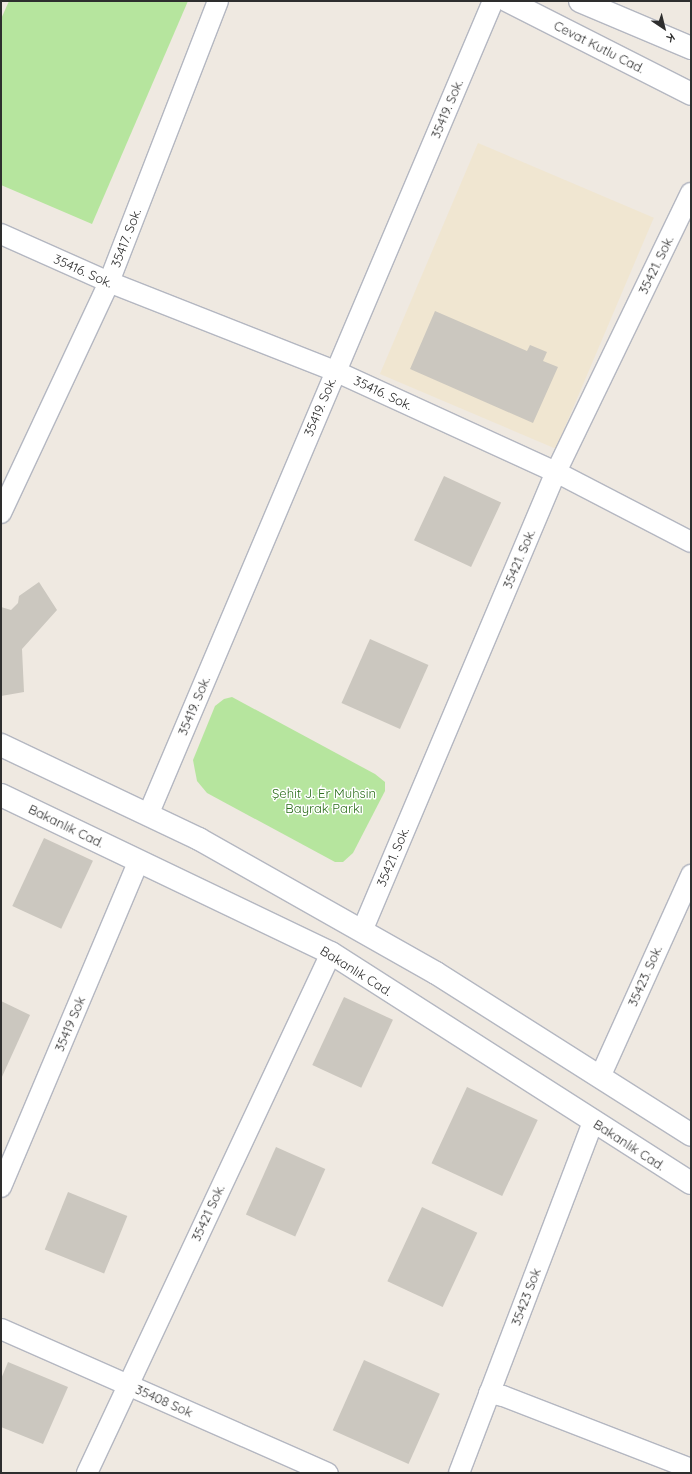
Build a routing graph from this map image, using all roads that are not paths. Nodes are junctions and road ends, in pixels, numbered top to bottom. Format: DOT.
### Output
graph roads {
  1 [pos="218,1"];
  2 [pos="493,1"];
  3 [pos="508,1"];
  4 [pos="580,1"];
  5 [pos="691,48"];
  6 [pos="691,94"];
  7 [pos="691,193"];
  8 [pos="1,234"];
  9 [pos="109,282"];
  10 [pos="335,371"];
  11 [pos="556,472"];
  12 [pos="1,513"];
  13 [pos="691,542"];
  14 [pos="1,745"];
  15 [pos="1,794"];
  16 [pos="148,814"];
  17 [pos="139,861"];
  18 [pos="691,875"];
  19 [pos="362,931"];
  20 [pos="331,953"];
  21 [pos="600,1077"];
  22 [pos="592,1122"];
  23 [pos="691,1135"];
  24 [pos="691,1183"];
  25 [pos="1,1187"];
  26 [pos="1,1329"];
  27 [pos="127,1385"];
  28 [pos="489,1393"];
  29 [pos="691,1468"];
  30 [pos="87,1473"];
  31 [pos="328,1473"];
  32 [pos="459,1473"];
  1 -- 9 [label="street, 35417. Sok."];
  2 -- 10 [label="street, 35419. Sok."];
  3 -- 6 [label="street, Cevat Kutlu Cad."];
  4 -- 5 [label="street"];
  7 -- 11 [label="street, 35421. Sok."];
  8 -- 9 [label="street, 35416. Sok."];
  9 -- 10 [label="street, 35416. Sok."];
  9 -- 12 [label="street, 35417. Sok."];
  10 -- 11 [label="street, 35416. Sok."];
  10 -- 16 [label="street, 35419. Sok."];
  11 -- 13 [label="street, 35416. Sok."];
  11 -- 19 [label="street, 35421. Sok."];
  14 -- 16 [label="street"];
  15 -- 17 [label="street, Bakanlık Cad."];
  16 -- 19 [label="street"];
  17 -- 20 [label="street, Bakanlık Cad."];
  17 -- 25 [label="street, 35419 Sok"];
  18 -- 21 [label="street, 35423. Sok."];
  19 -- 21 [label="street"];
  20 -- 22 [label="street, Bakanlık Cad."];
  20 -- 27 [label="street, 35421 Sok."];
  21 -- 23 [label="street"];
  22 -- 24 [label="street, Bakanlık Cad."];
  22 -- 28 [label="street, 35423 Sok"];
  26 -- 27 [label="street, 35408 Sok"];
  27 -- 30 [label="street, 35421 Sok."];
  27 -- 31 [label="street, 35408 Sok"];
  28 -- 29 [label="street"];
  28 -- 32 [label="street, 35423 Sok"];
}
